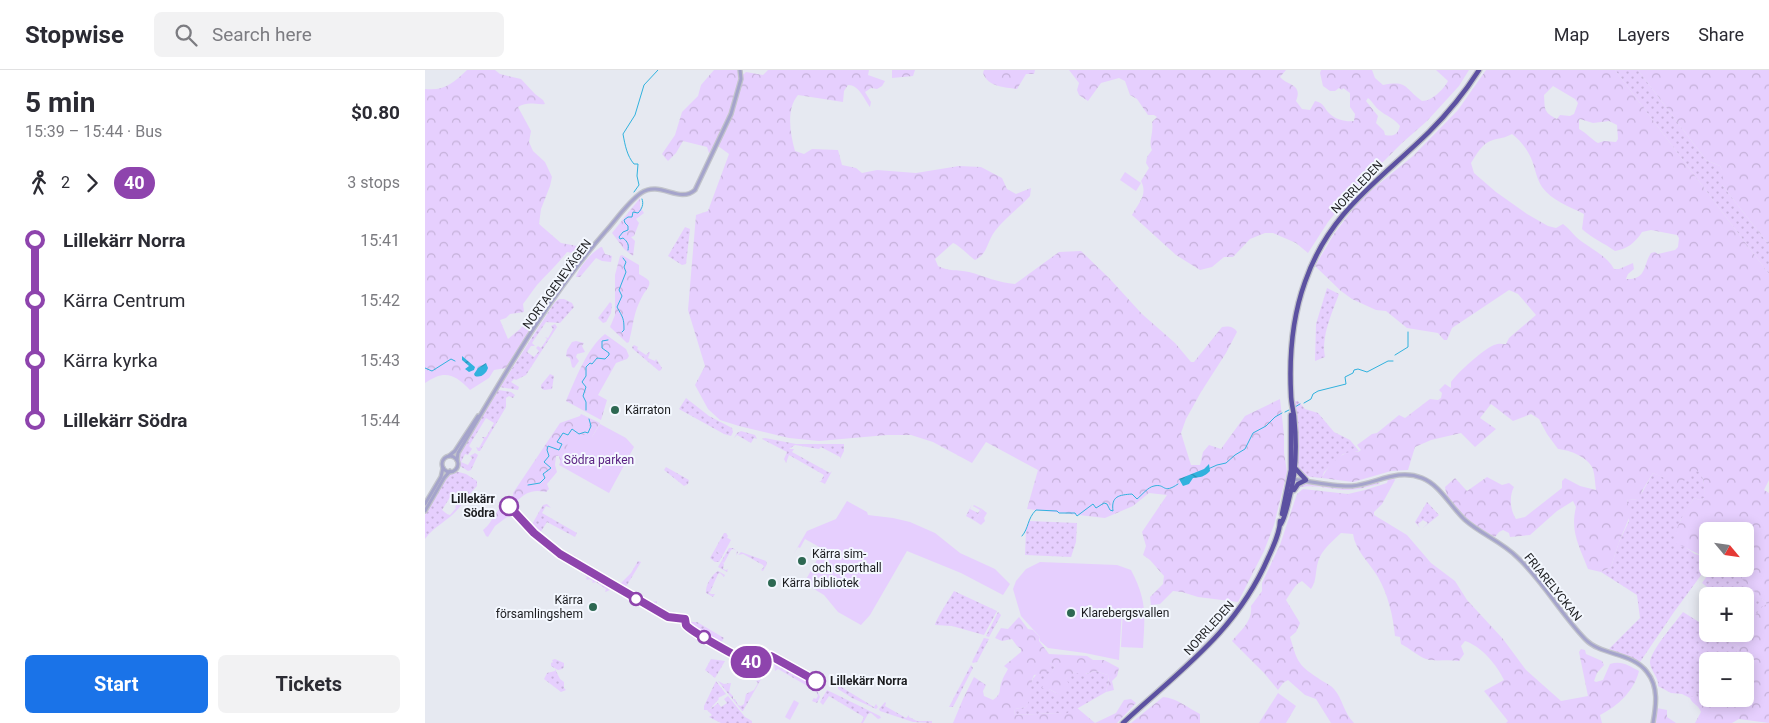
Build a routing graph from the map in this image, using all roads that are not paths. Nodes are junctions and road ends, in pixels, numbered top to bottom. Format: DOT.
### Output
graph roads {
  1 [pos="740,70"];
  2 [pos="1479,70"];
  3 [pos="1292,402"];
  4 [pos="483,410"];
  5 [pos="449,456"];
  6 [pos="457,460"];
  7 [pos="443,467"];
  8 [pos="1295,468"];
  9 [pos="450,471"];
  10 [pos="1292,479"];
  11 [pos="1306,480"];
  12 [pos="1289,500"];
  13 [pos="425,504"];
  14 [pos="425,511"];
  15 [pos="1281,524"];
  16 [pos="1123,723"];
  17 [pos="1653,723"];
  1 -- 4 [label="street, NORTAGENEVÄGEN"];
  2 -- 3 [label="highway, NORRLEDEN"];
  3 -- 8 [label="highway, NORRLEDEN"];
  3 -- 10 [label="highway, NORRLEDEN"];
  4 -- 5 [label="street, NORTAGENEVÄGEN"];
  4 -- 6 [label="street, NORTAGENEVÄGEN"];
  5 -- 6 [label="street"];
  5 -- 7 [label="street, NORTAGENEVÄGEN"];
  6 -- 9 [label="street, NORTAGENEVÄGEN"];
  7 -- 9 [label="street"];
  7 -- 13 [label="street, NORTAGENEVÄGEN"];
  8 -- 10 [label="highway, NORRLEDEN"];
  8 -- 11 [label="highway"];
  9 -- 14 [label="street, NORTAGENEVÄGEN"];
  10 -- 11 [label="street, FRIARELYCKAN"];
  10 -- 12 [label="highway, NORRLEDEN"];
  10 -- 15 [label="highway, NORRLEDEN"];
  11 -- 12 [label="highway"];
  11 -- 17 [label="street, FRIARELYCKAN"];
  12 -- 15 [label="highway, NORRLEDEN"];
  15 -- 16 [label="highway, NORRLEDEN"];
}
